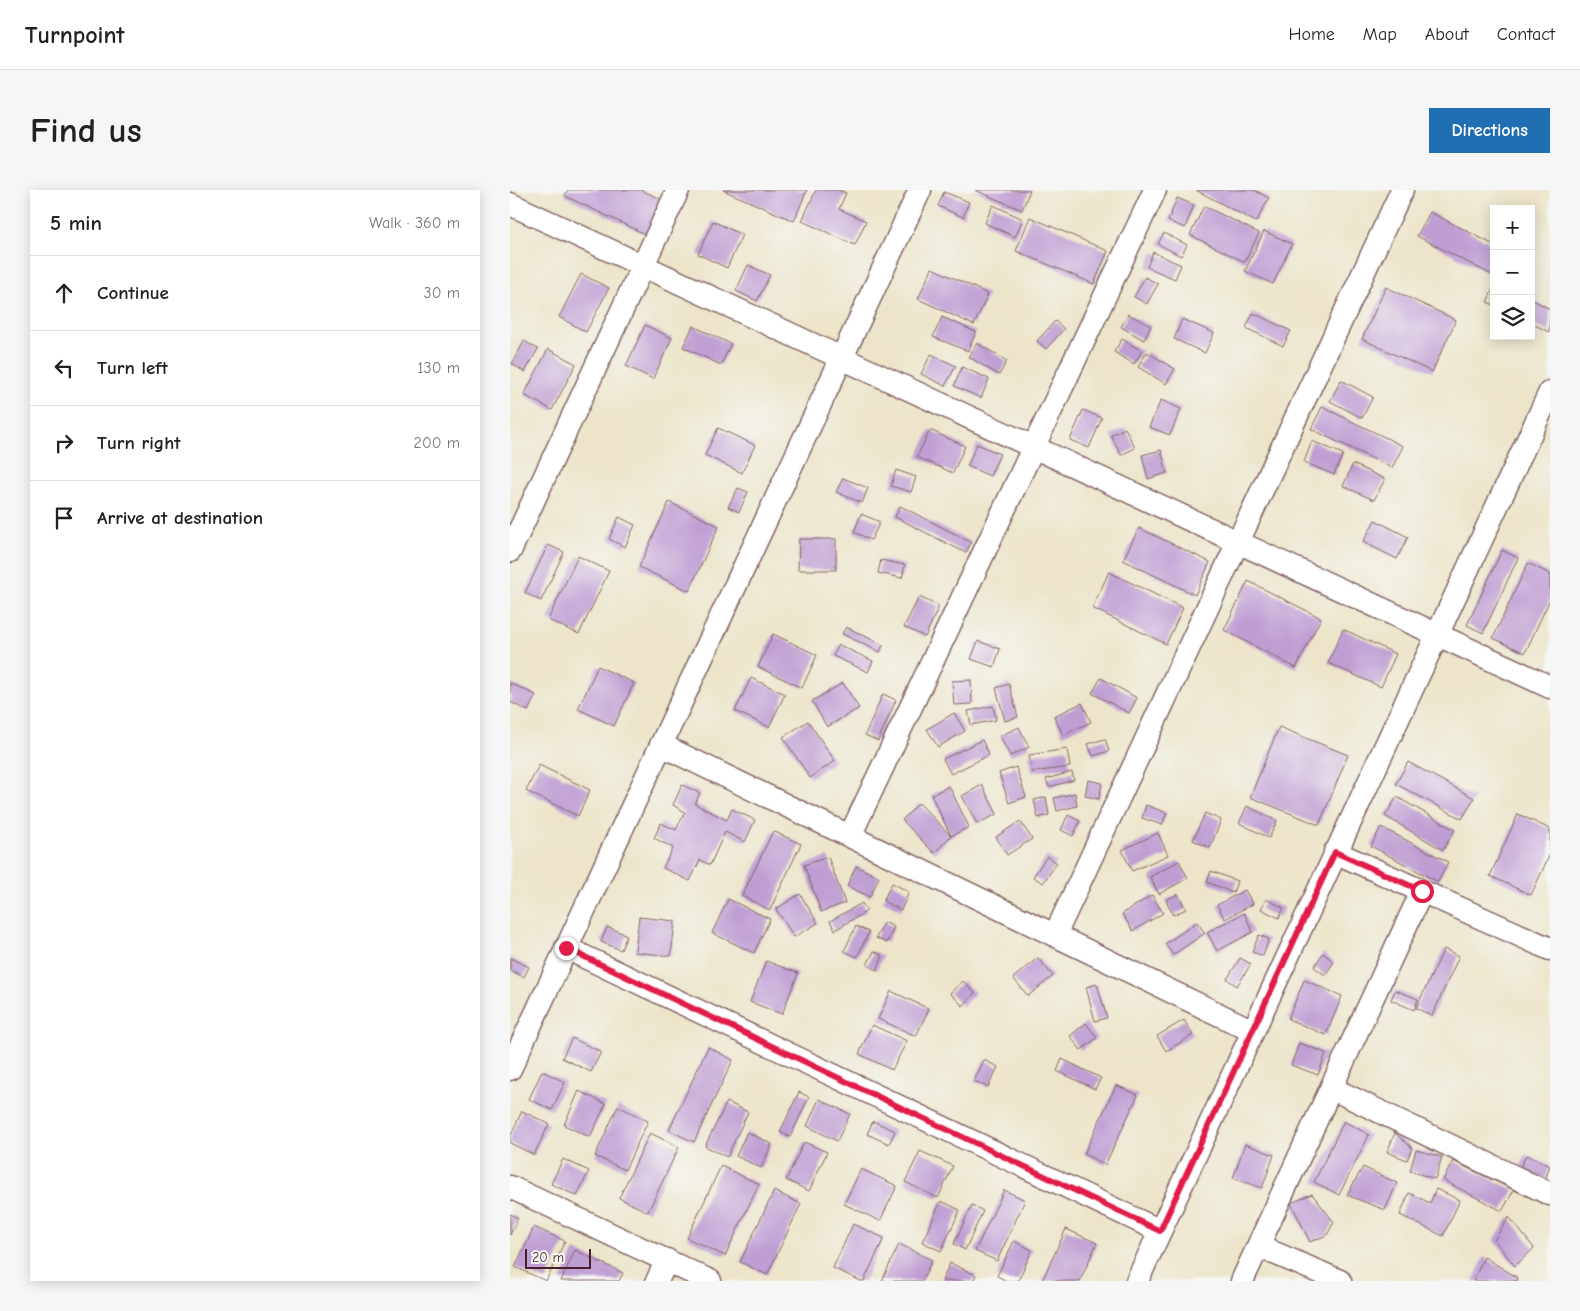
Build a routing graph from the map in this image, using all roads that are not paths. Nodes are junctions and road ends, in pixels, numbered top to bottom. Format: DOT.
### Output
graph roads {
  1 [pos="678,190"];
  2 [pos="920,190"];
  3 [pos="1155,190"];
  4 [pos="1402,190"];
  5 [pos="510,204"];
  6 [pos="643,266"];
  7 [pos="842,358"];
  8 [pos="1550,392"];
  9 [pos="1033,447"];
  10 [pos="1238,542"];
  11 [pos="510,551"];
  12 [pos="1437,634"];
  13 [pos="1550,687"];
  14 [pos="661,745"];
  15 [pos="850,836"];
  16 [pos="1335,852"];
  17 [pos="1422,891"];
  18 [pos="1055,935"];
  19 [pos="566,948"];
  20 [pos="1550,949"];
  21 [pos="1253,1031"];
  22 [pos="510,1069"];
  23 [pos="1331,1088"];
  24 [pos="510,1187"];
  25 [pos="1550,1194"];
  26 [pos="1160,1231"];
  27 [pos="1258,1246"];
  28 [pos="667,1260"];
  29 [pos="657,1281"];
  30 [pos="710,1281"];
  31 [pos="1137,1281"];
  32 [pos="1242,1281"];
  33 [pos="1340,1281"];
  1 -- 6 [label="street"];
  2 -- 7 [label="street"];
  3 -- 9 [label="street"];
  4 -- 10 [label="street"];
  5 -- 6 [label="street"];
  6 -- 7 [label="street"];
  6 -- 11 [label="street"];
  7 -- 9 [label="street"];
  7 -- 14 [label="street"];
  8 -- 12 [label="street"];
  9 -- 10 [label="street"];
  9 -- 15 [label="street"];
  10 -- 12 [label="street"];
  10 -- 18 [label="street"];
  12 -- 13 [label="street"];
  12 -- 16 [label="street"];
  14 -- 15 [label="street"];
  14 -- 19 [label="street"];
  15 -- 18 [label="street"];
  16 -- 17 [label="street"];
  16 -- 21 [label="street"];
  17 -- 20 [label="street"];
  17 -- 23 [label="street"];
  18 -- 21 [label="street"];
  19 -- 22 [label="street"];
  19 -- 26 [label="street"];
  21 -- 26 [label="street"];
  23 -- 25 [label="street"];
  23 -- 27 [label="street"];
  24 -- 28 [label="street"];
  26 -- 31 [label="street"];
  27 -- 32 [label="street"];
  27 -- 33 [label="street"];
  28 -- 29 [label="street"];
  28 -- 30 [label="street"];
}
